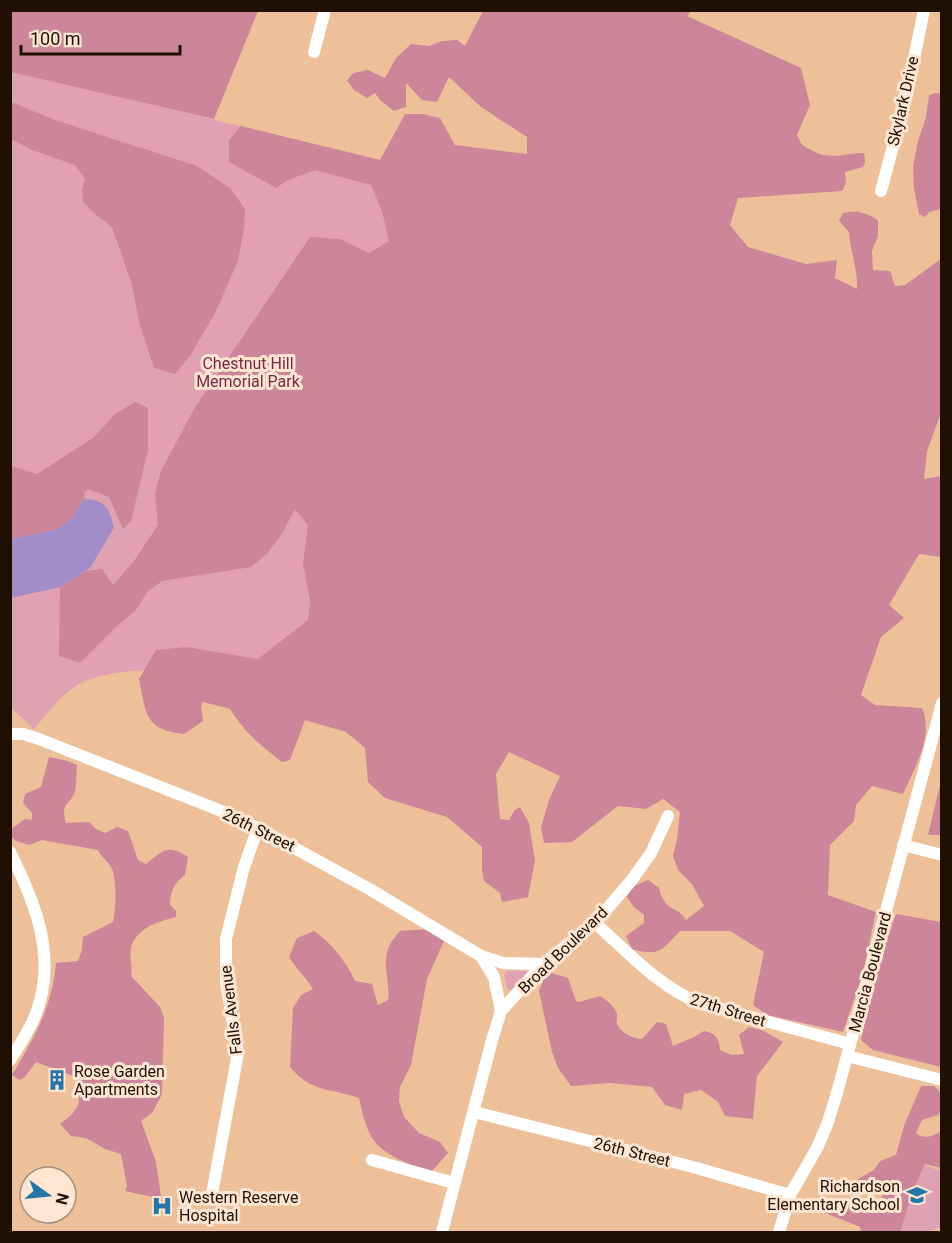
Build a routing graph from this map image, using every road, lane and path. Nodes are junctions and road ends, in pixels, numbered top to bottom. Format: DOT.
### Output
graph roads {
  1 [pos="325,10"];
  2 [pos="924,10"];
  3 [pos="314,52"];
  4 [pos="881,191"];
  5 [pos="942,703"];
  6 [pos="10,722"];
  7 [pos="17,734"];
  8 [pos="668,816"];
  9 [pos="258,828"];
  10 [pos="903,845"];
  11 [pos="10,852"];
  12 [pos="942,855"];
  13 [pos="595,923"];
  14 [pos="481,956"];
  15 [pos="543,964"];
  16 [pos="501,1011"];
  17 [pos="849,1050"];
  18 [pos="10,1060"];
  19 [pos="942,1080"];
  20 [pos="474,1112"];
  21 [pos="372,1160"];
  22 [pos="454,1183"];
  23 [pos="212,1194"];
  24 [pos="790,1195"];
  25 [pos="442,1233"];
  26 [pos="778,1233"];
  1 -- 3 [label="street"];
  2 -- 4 [label="street, Skylark Drive"];
  5 -- 10 [label="street, Marcia Boulevard"];
  6 -- 7 [label="street, 26th Street"];
  7 -- 9 [label="street, 26th Street"];
  8 -- 13 [label="street, Broad Boulevard"];
  9 -- 14 [label="street, 26th Street"];
  9 -- 23 [label="street, Falls Avenue"];
  10 -- 12 [label="street"];
  10 -- 17 [label="street, Marcia Boulevard"];
  11 -- 18 [label="street"];
  13 -- 15 [label="street, Broad Boulevard"];
  13 -- 17 [label="street, 27th Street"];
  14 -- 15 [label="street, 26th Street"];
  14 -- 16 [label="street"];
  15 -- 16 [label="street, Broad Boulevard"];
  16 -- 20 [label="street, Broad Boulevard"];
  17 -- 19 [label="street, 27th Street"];
  17 -- 24 [label="street, Marcia Boulevard"];
  20 -- 22 [label="street, Broad Boulevard"];
  20 -- 24 [label="street, 26th Street"];
  21 -- 22 [label="street"];
  22 -- 25 [label="street, Broad Boulevard"];
  24 -- 26 [label="street, Marcia Boulevard"];
}
